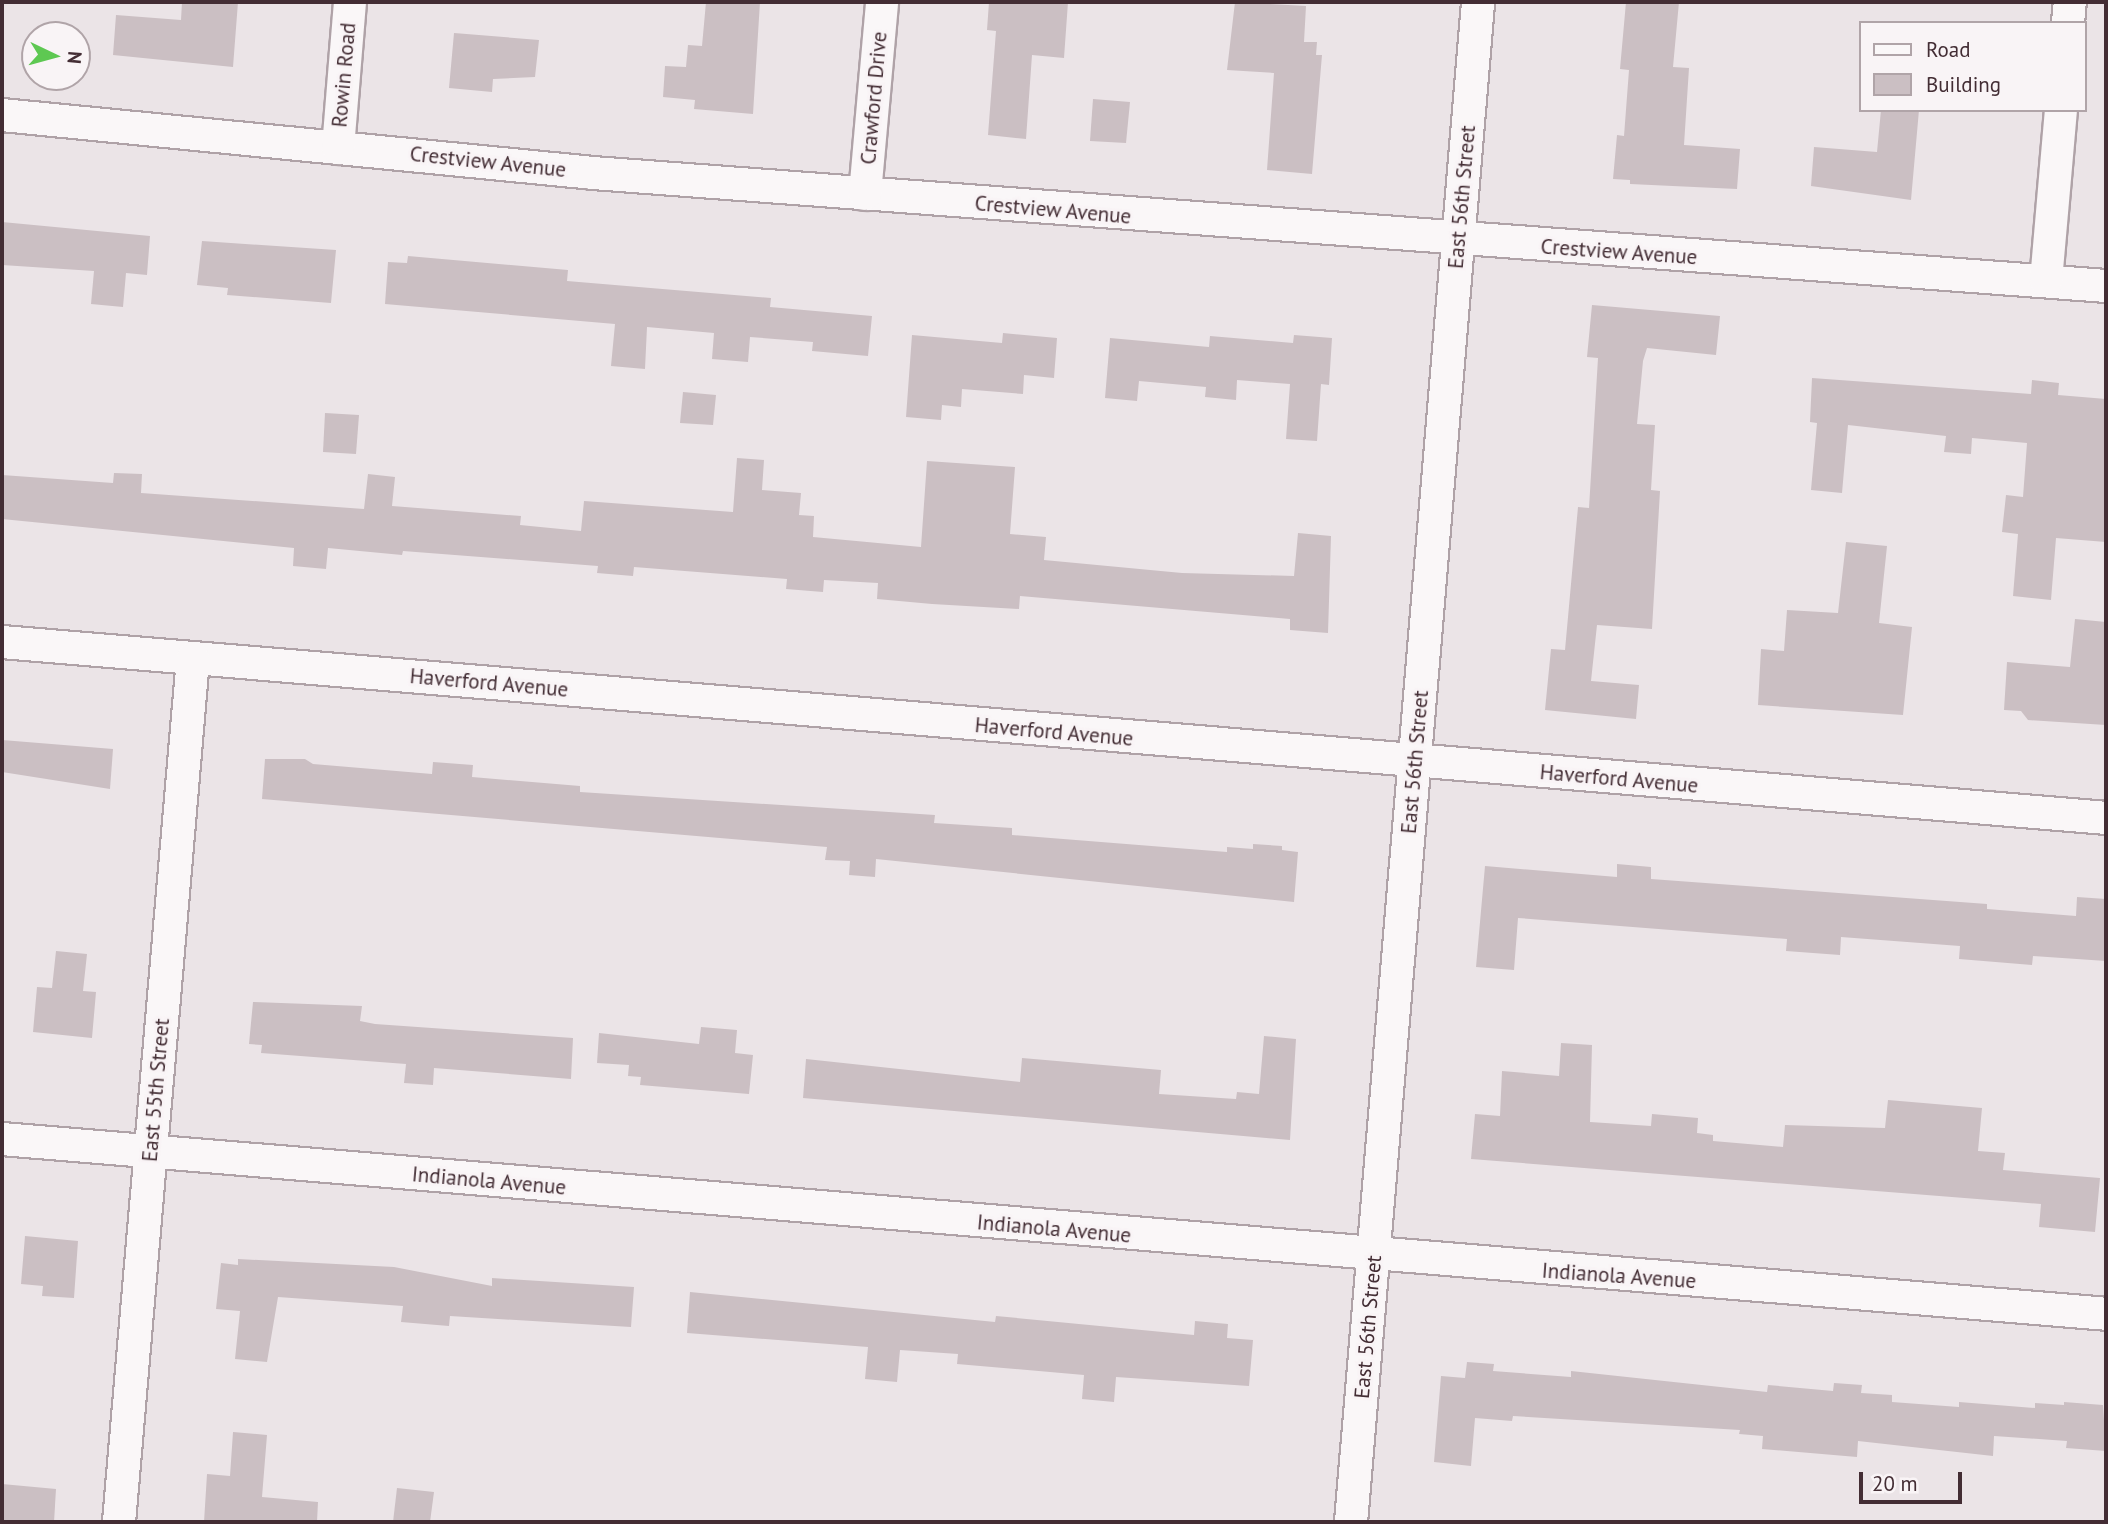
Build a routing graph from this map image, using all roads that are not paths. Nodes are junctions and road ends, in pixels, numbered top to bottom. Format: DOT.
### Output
graph roads {
  1 [pos="350,2"];
  2 [pos="882,2"];
  3 [pos="1478,2"];
  4 [pos="2070,2"];
  5 [pos="2068,21"];
  6 [pos="2060,112"];
  7 [pos="2,115"];
  8 [pos="338,148"];
  9 [pos="865,194"];
  10 [pos="1458,241"];
  11 [pos="2046,281"];
  12 [pos="2106,286"];
  13 [pos="2,642"];
  14 [pos="193,658"];
  15 [pos="1414,763"];
  16 [pos="2106,818"];
  17 [pos="2,1139"];
  18 [pos="151,1152"];
  19 [pos="1375,1257"];
  20 [pos="2106,1314"];
  21 [pos="120,1522"];
  22 [pos="1351,1522"];
  1 -- 8 [label="street, Rowin Road"];
  2 -- 9 [label="street, Crawford Drive"];
  3 -- 10 [label="street, East 56th Street"];
  4 -- 5 [label="street"];
  6 -- 11 [label="street"];
  7 -- 8 [label="street, Crestview Avenue"];
  8 -- 9 [label="street, Crestview Avenue"];
  9 -- 10 [label="street, Crestview Avenue"];
  10 -- 11 [label="street, Crestview Avenue"];
  10 -- 15 [label="street, East 56th Street"];
  11 -- 12 [label="street, Crestview Avenue"];
  13 -- 14 [label="street, Haverford Avenue"];
  14 -- 15 [label="street, Haverford Avenue"];
  14 -- 18 [label="street, East 55th Street"];
  15 -- 16 [label="street, Haverford Avenue"];
  15 -- 19 [label="street, East 56th Street"];
  17 -- 18 [label="street, Indianola Avenue"];
  18 -- 19 [label="street, Indianola Avenue"];
  18 -- 21 [label="street, East 55th Street"];
  19 -- 20 [label="street, Indianola Avenue"];
  19 -- 22 [label="street, East 56th Street"];
}
